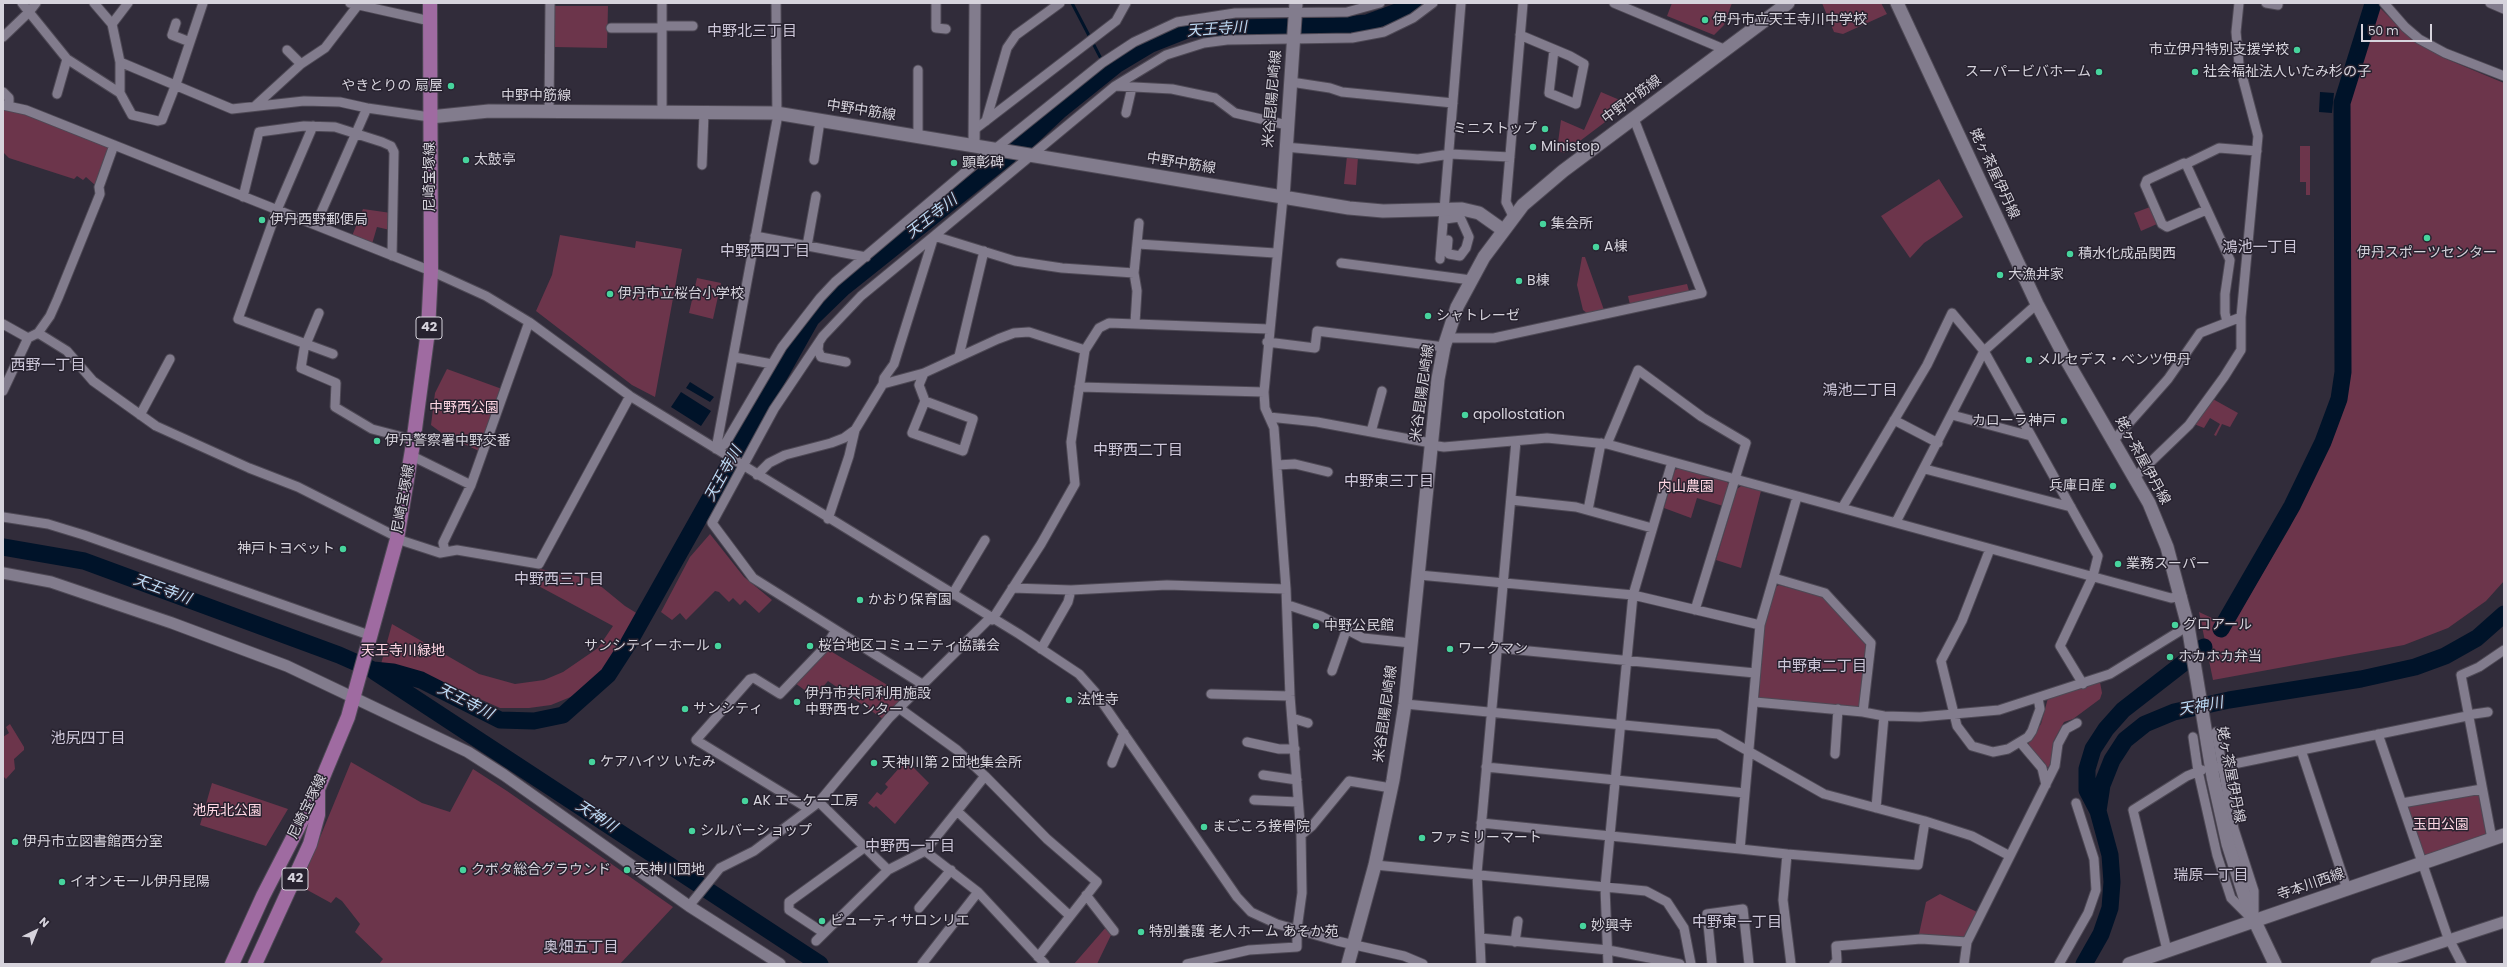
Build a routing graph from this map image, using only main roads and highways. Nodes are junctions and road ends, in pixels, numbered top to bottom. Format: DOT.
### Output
graph roads {
  1 [pos="430,3"];
  2 [pos="1788,3"];
  3 [pos="1897,3"];
  4 [pos="1296,11"];
  5 [pos="430,117"];
  6 [pos="1283,197"];
  7 [pos="1503,230"];
  8 [pos="318,789"];
  9 [pos="2498,837"];
  10 [pos="2254,922"];
  11 [pos="1351,953"];
  12 [pos="232,964"];
  13 [pos="255,964"];
  14 [pos="2129,964"];
  15 [pos="2275,964"];
  1 -- 5 [label="main road, 尼崎宝塚線 / 42"];
  2 -- 7 [label="main road, 中野中筋線"];
  3 -- 10 [label="main road, 姥ヶ茶屋伊丹線"];
  4 -- 6 [label="main road, 米谷昆陽尼崎線"];
  5 -- 6 [label="main road, 中野中筋線"];
  5 -- 8 [label="main road, 尼崎宝塚線 / 42"];
  6 -- 7 [label="main road"];
  7 -- 11 [label="main road, 米谷昆陽尼崎線"];
  8 -- 12 [label="main road, 尼崎宝塚線 / 42"];
  8 -- 13 [label="main road, 42"];
  9 -- 10 [label="main road, 寺本川西線"];
  10 -- 14 [label="main road, 寺本川西線"];
  10 -- 15 [label="main road, 姥ヶ茶屋伊丹線"];
}
